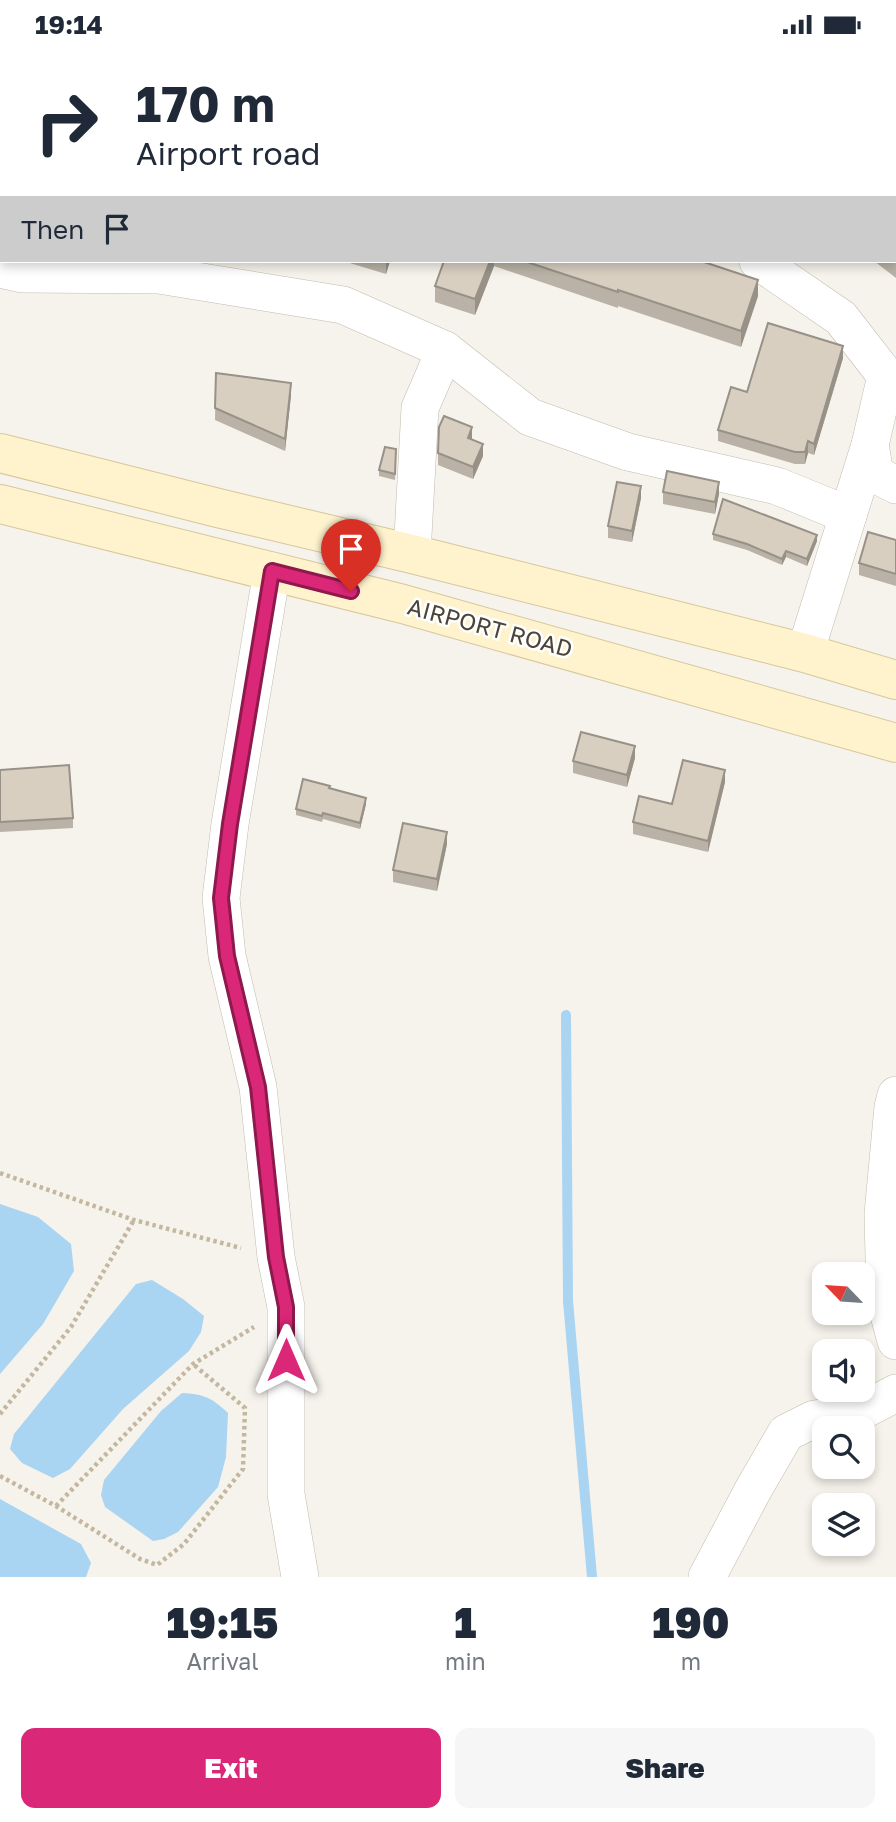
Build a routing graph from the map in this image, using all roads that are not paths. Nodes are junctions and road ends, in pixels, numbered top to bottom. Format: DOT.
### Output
graph roads {
  1 [pos="761,263"];
  2 [pos="0,269"];
  3 [pos="445,350"];
  4 [pos="891,372"];
  5 [pos="870,445"];
  6 [pos="0,453"];
  7 [pos="98,478"];
  8 [pos="896,485"];
  9 [pos="0,504"];
  10 [pos="848,515"];
  11 [pos="83,525"];
  12 [pos="412,554"];
  13 [pos="272,571"];
  14 [pos="805,653"];
  15 [pos="896,680"];
  16 [pos="896,743"];
  17 [pos="896,1095"];
  18 [pos="896,1341"];
  19 [pos="896,1393"];
  20 [pos="300,1577"];
  21 [pos="707,1577"];
  1 -- 4 [label="street"];
  2 -- 3 [label="street"];
  3 -- 10 [label="street"];
  3 -- 12 [label="street"];
  4 -- 5 [label="street"];
  5 -- 8 [label="street"];
  5 -- 10 [label="street"];
  6 -- 7 [label="main road"];
  7 -- 11 [label="main road"];
  7 -- 12 [label="main road"];
  9 -- 11 [label="main road, AIRPORT ROAD"];
  10 -- 14 [label="street"];
  11 -- 13 [label="main road, AIRPORT ROAD"];
  12 -- 14 [label="main road"];
  13 -- 16 [label="main road, AIRPORT ROAD"];
  13 -- 20 [label="street"];
  14 -- 15 [label="main road"];
  17 -- 18 [label="street"];
  19 -- 21 [label="street"];
}
